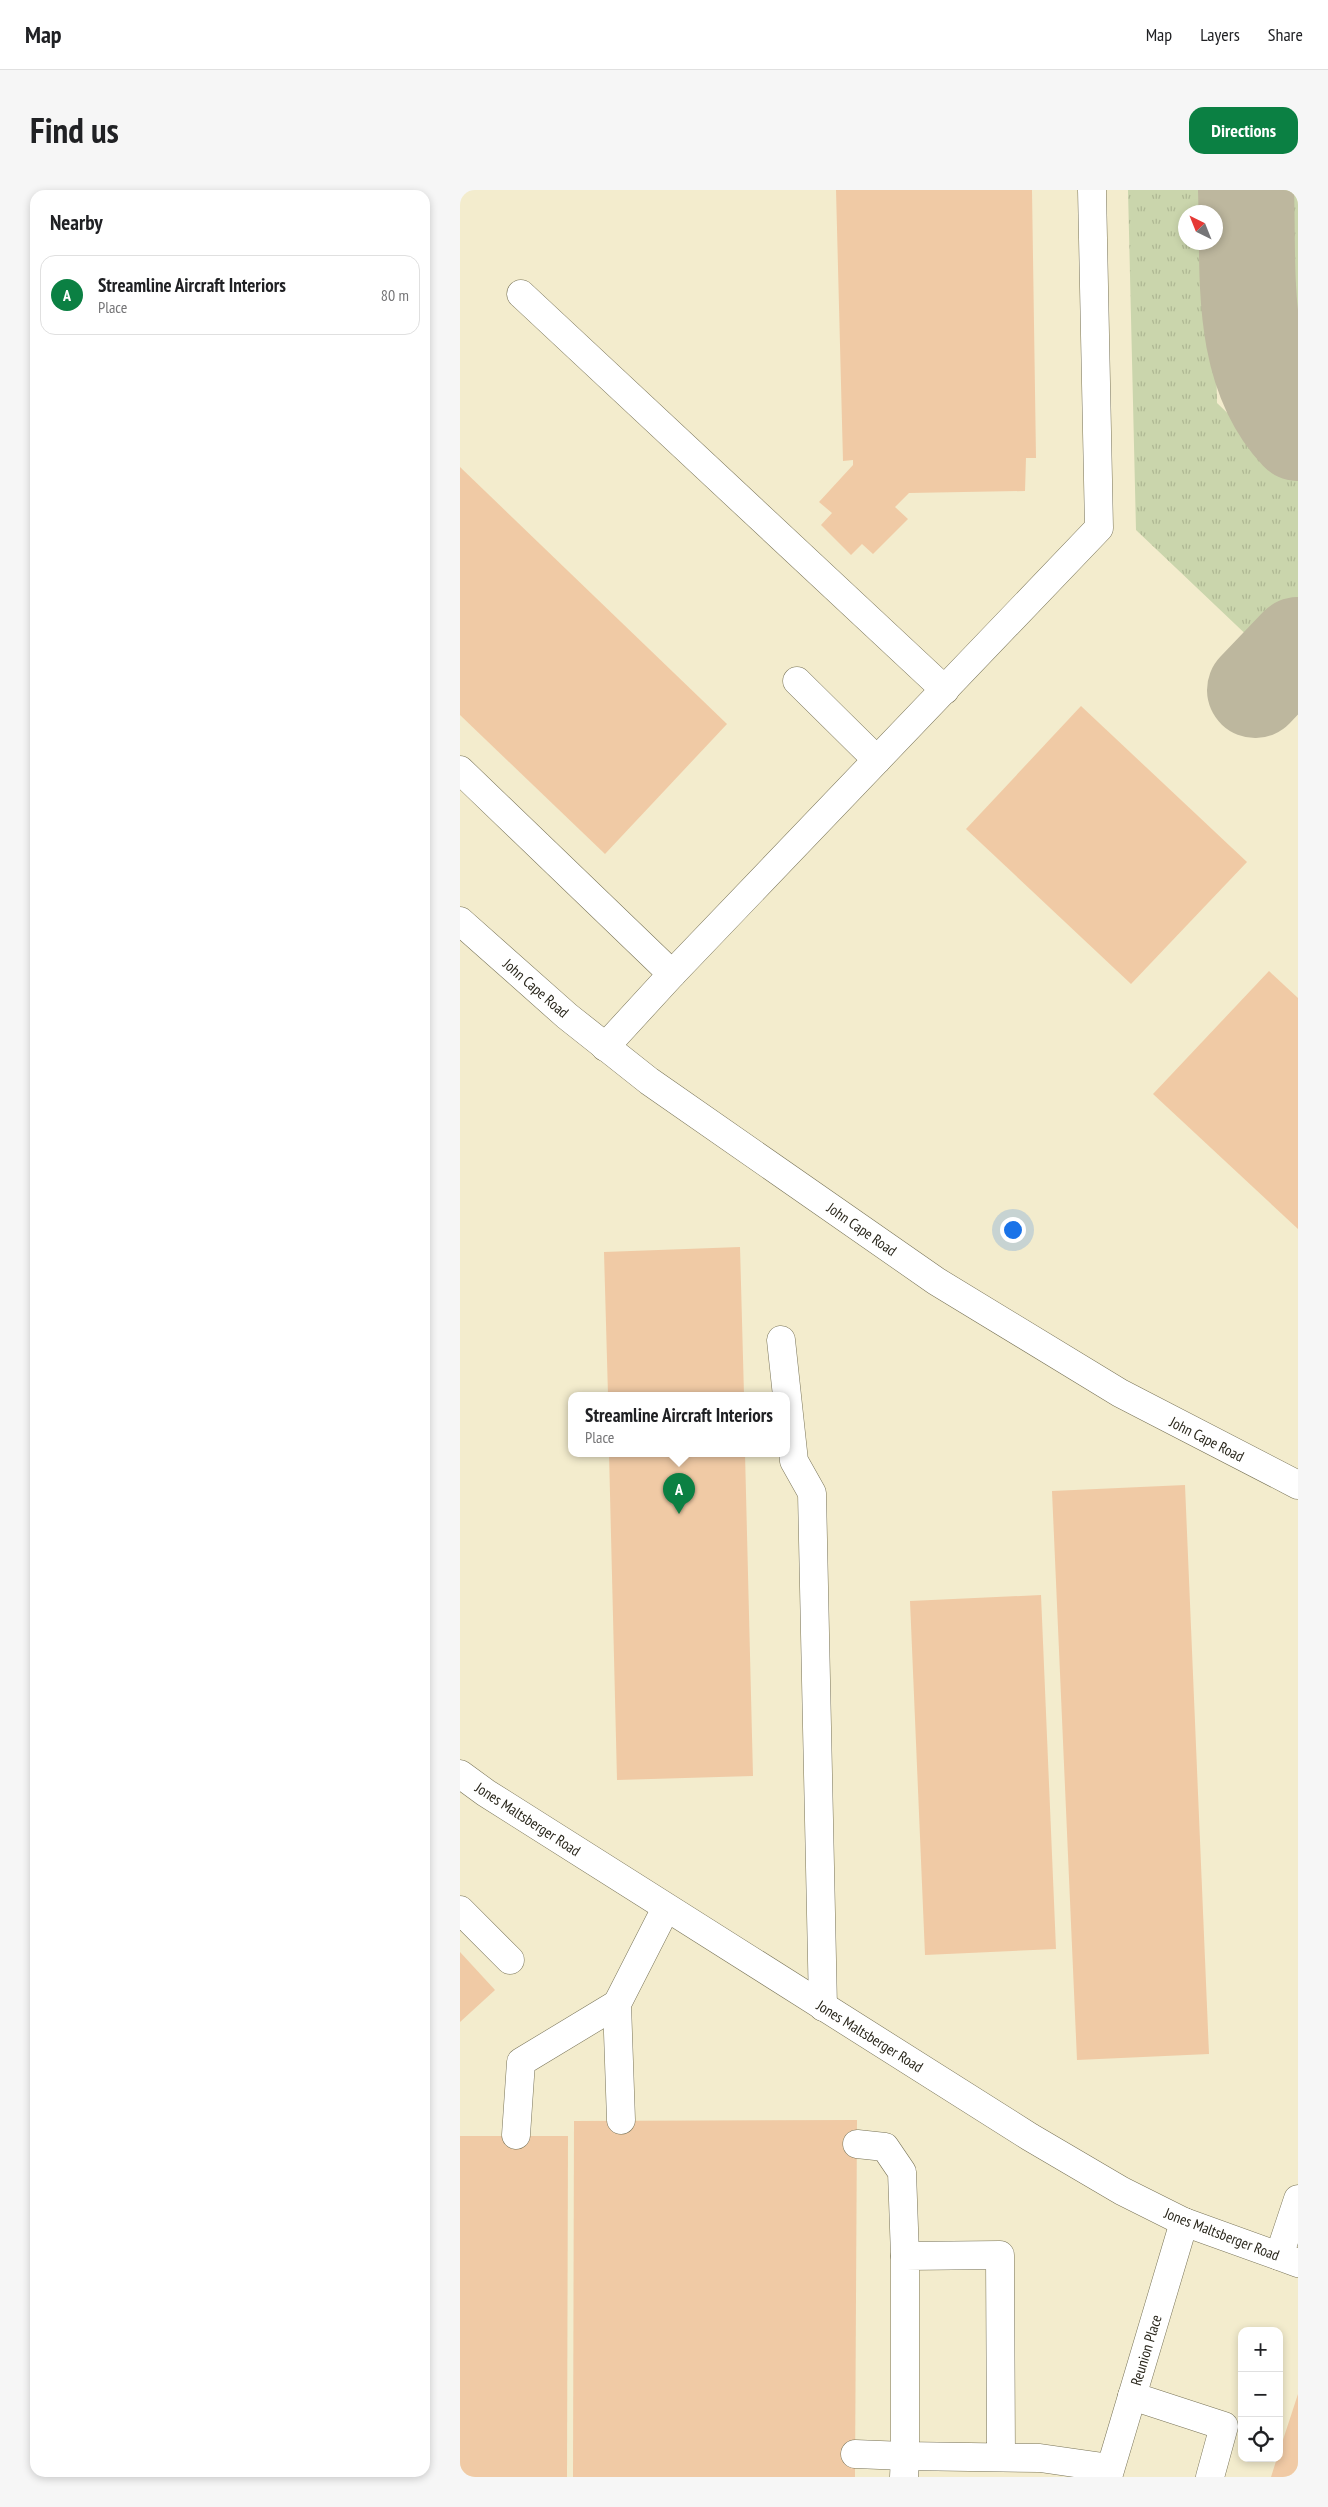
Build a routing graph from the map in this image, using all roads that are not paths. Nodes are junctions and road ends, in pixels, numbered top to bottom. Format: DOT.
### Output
graph roads {
  1 [pos="1092,190"];
  2 [pos="521,294"];
  3 [pos="797,681"];
  4 [pos="945,690"];
  5 [pos="877,760"];
  6 [pos="460,770"];
  7 [pos="460,921"];
  8 [pos="672,974"];
  9 [pos="604,1046"];
  10 [pos="781,1340"];
  11 [pos="787,1392"];
  12 [pos="790,1424"];
  13 [pos="1298,1485"];
  14 [pos="460,1774"];
  15 [pos="666,1908"];
  16 [pos="460,1910"];
  17 [pos="510,1960"];
  18 [pos="617,2004"];
  19 [pos="823,2007"];
  20 [pos="620,2120"];
  21 [pos="516,2135"];
  22 [pos="857,2144"];
  23 [pos="1298,2199"];
  24 [pos="1184,2222"];
  25 [pos="905,2256"];
  26 [pos="1288,2259"];
  27 [pos="1132,2396"];
  28 [pos="855,2454"];
  29 [pos="1002,2458"];
  30 [pos="905,2467"];
  31 [pos="1109,2473"];
  32 [pos="1210,2477"];
  1 -- 4 [label="street"];
  2 -- 4 [label="street"];
  3 -- 5 [label="street"];
  4 -- 5 [label="street"];
  5 -- 8 [label="street"];
  6 -- 8 [label="street"];
  7 -- 9 [label="street, John Cape Road"];
  8 -- 9 [label="street"];
  9 -- 13 [label="street, John Cape Road"];
  10 -- 11 [label="street"];
  12 -- 19 [label="street"];
  14 -- 15 [label="street, Jones Maltsberger Road"];
  15 -- 18 [label="street"];
  15 -- 19 [label="street, Jones Maltsberger Road"];
  16 -- 17 [label="street"];
  18 -- 20 [label="street"];
  18 -- 21 [label="street"];
  19 -- 24 [label="street, Jones Maltsberger Road"];
  22 -- 25 [label="street"];
  23 -- 26 [label="street"];
  24 -- 26 [label="street, Jones Maltsberger Road"];
  24 -- 27 [label="street, Reunion Place"];
  25 -- 29 [label="street"];
  25 -- 30 [label="street"];
  27 -- 31 [label="street, Reunion Place"];
  27 -- 32 [label="street"];
  28 -- 30 [label="street"];
  29 -- 30 [label="street"];
  29 -- 31 [label="street"];
}
